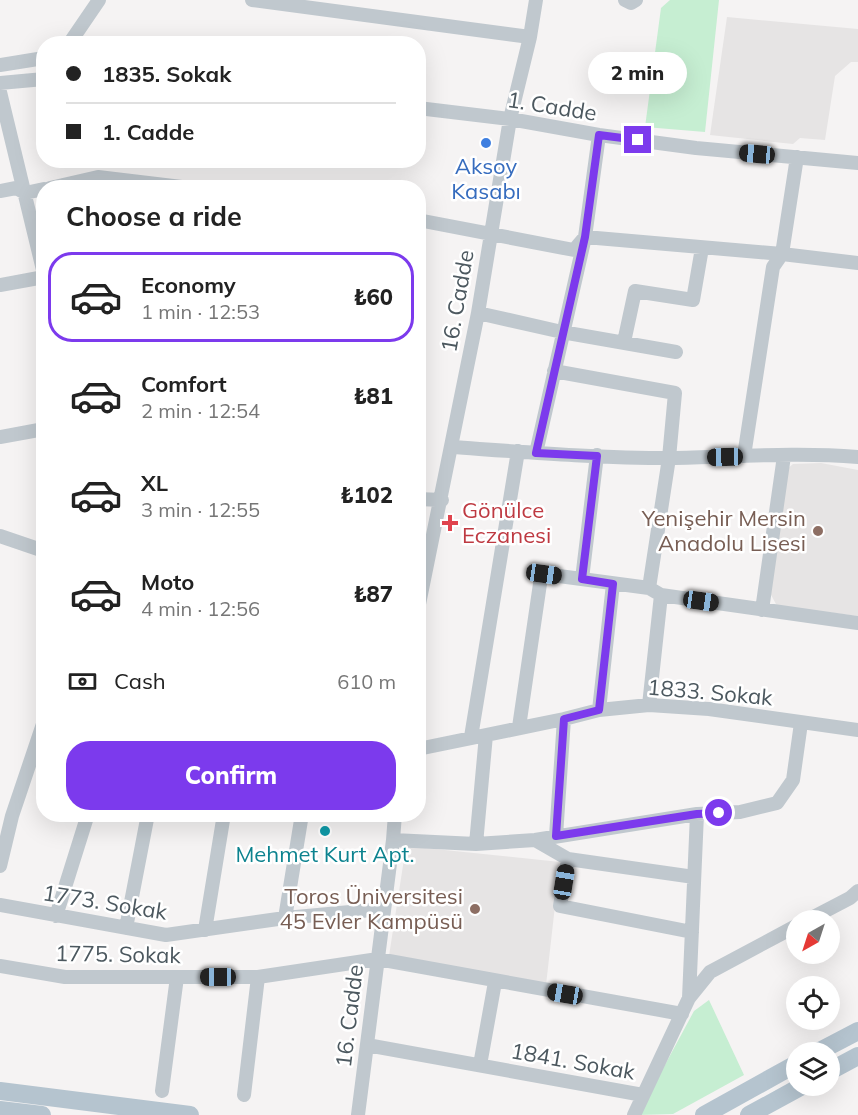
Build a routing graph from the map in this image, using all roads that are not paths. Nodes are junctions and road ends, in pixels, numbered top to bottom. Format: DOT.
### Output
graph roads {
  1 [pos="99,0"];
  2 [pos="252,0"];
  3 [pos="536,0"];
  4 [pos="625,0"];
  5 [pos="636,0"];
  6 [pos="74,36"];
  7 [pos="530,37"];
  8 [pos="36,59"];
  9 [pos="0,65"];
  10 [pos="36,80"];
  11 [pos="0,83"];
  12 [pos="0,92"];
  13 [pos="426,109"];
  14 [pos="510,119"];
  15 [pos="599,135"];
  16 [pos="797,158"];
  17 [pos="858,163"];
  18 [pos="85,180"];
  19 [pos="116,180"];
  20 [pos="0,191"];
  21 [pos="36,191"];
  22 [pos="25,193"];
  23 [pos="426,222"];
  24 [pos="490,234"];
  25 [pos="585,237"];
  26 [pos="36,240"];
  27 [pos="702,248"];
  28 [pos="782,254"];
  29 [pos="858,263"];
  30 [pos="36,277"];
  31 [pos="0,285"];
  32 [pos="478,314"];
  33 [pos="562,332"];
  34 [pos="624,342"];
  35 [pos="676,352"];
  36 [pos="554,371"];
  37 [pos="36,430"];
  38 [pos="0,437"];
  39 [pos="452,447"];
  40 [pos="518,451"];
  41 [pos="857,452"];
  42 [pos="536,453"];
  43 [pos="597,456"];
  44 [pos="744,456"];
  45 [pos="784,456"];
  46 [pos="669,458"];
  47 [pos="426,499"];
  48 [pos="442,500"];
  49 [pos="0,536"];
  50 [pos="36,548"];
  51 [pos="426,573"];
  52 [pos="582,579"];
  53 [pos="613,584"];
  54 [pos="655,592"];
  55 [pos="762,610"];
  56 [pos="858,623"];
  57 [pos="649,705"];
  58 [pos="599,710"];
  59 [pos="564,719"];
  60 [pos="801,723"];
  61 [pos="519,727"];
  62 [pos="858,730"];
  63 [pos="486,735"];
  64 [pos="471,737"];
  65 [pos="36,743"];
  66 [pos="426,747"];
  67 [pos="6,814"];
  68 [pos="697,814"];
  69 [pos="85,822"];
  70 [pos="146,822"];
  71 [pos="223,822"];
  72 [pos="301,822"];
  73 [pos="394,822"];
  74 [pos="556,836"];
  75 [pos="393,840"];
  76 [pos="535,840"];
  77 [pos="476,844"];
  78 [pos="568,859"];
  79 [pos="0,866"];
  80 [pos="694,876"];
  81 [pos="858,891"];
  82 [pos="0,905"];
  83 [pos="383,909"];
  84 [pos="827,910"];
  85 [pos="56,916"];
  86 [pos="285,918"];
  87 [pos="126,928"];
  88 [pos="205,930"];
  89 [pos="786,931"];
  90 [pos="692,932"];
  91 [pos="378,959"];
  92 [pos="0,966"];
  93 [pos="177,977"];
  94 [pos="258,977"];
  95 [pos="495,982"];
  96 [pos="689,998"];
  97 [pos="682,1014"];
  98 [pos="858,1031"];
  99 [pos="837,1042"];
  100 [pos="368,1045"];
  101 [pos="858,1056"];
  102 [pos="480,1065"];
  103 [pos="840,1066"];
  104 [pos="786,1070"];
  105 [pos="0,1091"];
  106 [pos="162,1091"];
  107 [pos="244,1095"];
  108 [pos="643,1095"];
  109 [pos="786,1095"];
  110 [pos="0,1110"];
  111 [pos="42,1115"];
  112 [pos="190,1115"];
  113 [pos="358,1115"];
  114 [pos="634,1115"];
  115 [pos="704,1115"];
  116 [pos="748,1115"];
  1 -- 6 [label="street"];
  2 -- 7 [label="street"];
  3 -- 7 [label="street, 16. Cadde"];
  4 -- 5 [label="street"];
  7 -- 14 [label="street, 16. Cadde"];
  8 -- 9 [label="street"];
  10 -- 11 [label="street"];
  12 -- 22 [label="street"];
  13 -- 14 [label="street, 1. Cadde"];
  14 -- 15 [label="street, 1. Cadde"];
  14 -- 24 [label="street, 16. Cadde"];
  15 -- 16 [label="street, 1. Cadde"];
  15 -- 25 [label="street"];
  16 -- 17 [label="street, 1. Cadde"];
  16 -- 28 [label="street"];
  18 -- 19 [label="street"];
  20 -- 22 [label="street"];
  21 -- 22 [label="street"];
  22 -- 26 [label="street"];
  23 -- 24 [label="street"];
  24 -- 25 [label="street"];
  24 -- 32 [label="street, 16. Cadde"];
  25 -- 27 [label="street"];
  25 -- 33 [label="street"];
  27 -- 28 [label="street"];
  27 -- 34 [label="street"];
  28 -- 29 [label="street"];
  28 -- 44 [label="street"];
  30 -- 31 [label="street"];
  32 -- 33 [label="street"];
  32 -- 39 [label="street, 16. Cadde"];
  33 -- 34 [label="street"];
  33 -- 36 [label="street"];
  34 -- 35 [label="street"];
  36 -- 42 [label="street"];
  36 -- 46 [label="street"];
  37 -- 38 [label="street"];
  39 -- 40 [label="street"];
  39 -- 48 [label="street, 16. Cadde"];
  40 -- 42 [label="street"];
  40 -- 64 [label="street"];
  41 -- 45 [label="street"];
  42 -- 43 [label="street"];
  43 -- 46 [label="street"];
  43 -- 52 [label="street"];
  44 -- 45 [label="street"];
  44 -- 46 [label="street"];
  45 -- 55 [label="street"];
  46 -- 54 [label="street"];
  47 -- 48 [label="street"];
  48 -- 51 [label="street, 16. Cadde"];
  49 -- 50 [label="street"];
  52 -- 53 [label="street"];
  52 -- 61 [label="street"];
  53 -- 54 [label="street"];
  53 -- 58 [label="street"];
  54 -- 55 [label="street"];
  54 -- 57 [label="street"];
  55 -- 56 [label="street"];
  57 -- 58 [label="street, 1833. Sokak"];
  57 -- 60 [label="street, 1833. Sokak"];
  58 -- 59 [label="street, 1833. Sokak"];
  59 -- 61 [label="street, 1833. Sokak"];
  59 -- 74 [label="street"];
  60 -- 62 [label="street, 1833. Sokak"];
  60 -- 68 [label="street"];
  61 -- 63 [label="street, 1833. Sokak"];
  63 -- 64 [label="street, 1833. Sokak"];
  63 -- 77 [label="street"];
  64 -- 66 [label="street, 1833. Sokak"];
  65 -- 67 [label="street"];
  67 -- 79 [label="street"];
  68 -- 74 [label="street"];
  68 -- 80 [label="street"];
  69 -- 85 [label="street"];
  70 -- 87 [label="street"];
  71 -- 88 [label="street"];
  72 -- 86 [label="street"];
  73 -- 75 [label="street, 16. Cadde"];
  74 -- 76 [label="street"];
  75 -- 77 [label="street"];
  75 -- 83 [label="street, 16. Cadde"];
  76 -- 77 [label="street"];
  76 -- 78 [label="street"];
  78 -- 80 [label="street"];
  78 -- 90 [label="street"];
  80 -- 90 [label="street"];
  81 -- 84 [label="street"];
  82 -- 85 [label="street, 1773. Sokak"];
  83 -- 86 [label="street, 1773. Sokak"];
  83 -- 91 [label="street, 16. Cadde"];
  85 -- 87 [label="street, 1773. Sokak"];
  86 -- 88 [label="street, 1773. Sokak"];
  87 -- 88 [label="street, 1773. Sokak"];
  89 -- 96 [label="street, 1841. Sokak"];
  90 -- 96 [label="street"];
  91 -- 94 [label="street, 1775. Sokak"];
  91 -- 95 [label="street, 1775. Sokak"];
  91 -- 100 [label="street, 16. Cadde"];
  92 -- 93 [label="street, 1775. Sokak"];
  93 -- 94 [label="street, 1775. Sokak"];
  93 -- 106 [label="street"];
  94 -- 107 [label="street"];
  95 -- 97 [label="street, 1775. Sokak"];
  95 -- 102 [label="street"];
  96 -- 97 [label="street, 1841. Sokak"];
  97 -- 108 [label="street, 1841. Sokak"];
  98 -- 99 [label="main road"];
  100 -- 102 [label="street, 1841. Sokak"];
  100 -- 113 [label="street, 16. Cadde"];
  101 -- 103 [label="main road"];
  102 -- 108 [label="street, 1841. Sokak"];
  104 -- 115 [label="main road"];
  105 -- 112 [label="main road"];
  108 -- 114 [label="street"];
  109 -- 116 [label="main road"];
  110 -- 111 [label="main road"];
}
